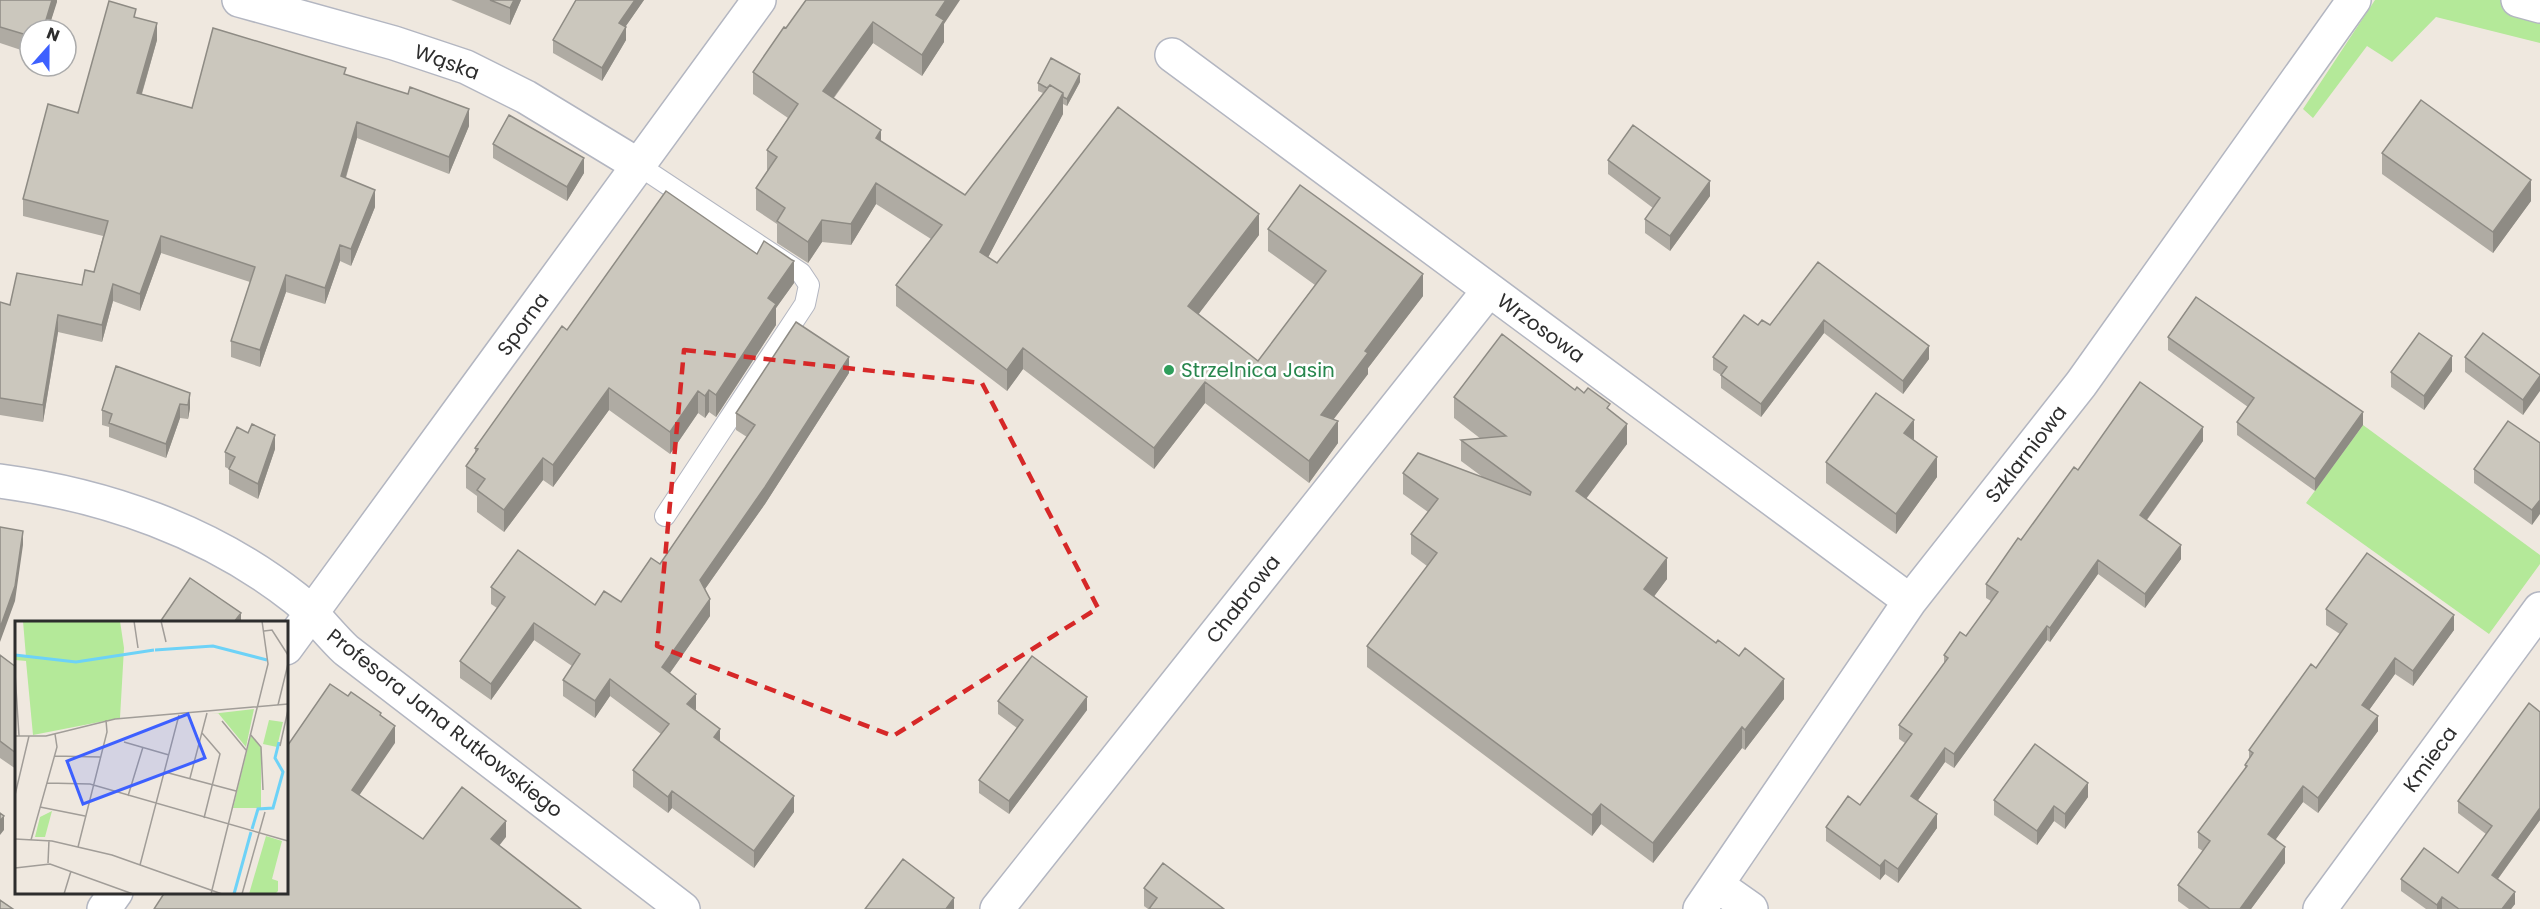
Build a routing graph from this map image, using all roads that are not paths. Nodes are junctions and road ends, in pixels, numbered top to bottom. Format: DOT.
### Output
graph roads {
  1 [pos="239,0"];
  2 [pos="759,0"];
  3 [pos="2354,0"];
  4 [pos="2518,0"];
  5 [pos="2540,6"];
  6 [pos="1172,55"];
  7 [pos="638,165"];
  8 [pos="1489,290"];
  9 [pos="0,481"];
  10 [pos="665,516"];
  11 [pos="1910,601"];
  12 [pos="2540,609"];
  13 [pos="311,612"];
  14 [pos="288,645"];
  15 [pos="115,894"];
  16 [pos="1708,897"];
  17 [pos="104,909"];
  18 [pos="683,909"];
  19 [pos="998,909"];
  20 [pos="1751,909"];
  21 [pos="2320,909"];
  1 -- 7 [label="street, Wąska"];
  2 -- 7 [label="street, Sporna"];
  3 -- 11 [label="street, Szklarniowa"];
  4 -- 5 [label="street"];
  6 -- 8 [label="street, Wrzosowa"];
  7 -- 10 [label="lane"];
  7 -- 13 [label="street, Sporna"];
  8 -- 11 [label="street, Wrzosowa"];
  8 -- 19 [label="street, Chabrowa"];
  9 -- 13 [label="street, Profesora Jana Rutkowskiego"];
  11 -- 16 [label="street, Szklarniowa"];
  12 -- 21 [label="street, Kmieca"];
  13 -- 14 [label="street, Sporna"];
  13 -- 18 [label="street, Profesora Jana Rutkowskiego"];
  15 -- 17 [label="street"];
  16 -- 20 [label="street"];
}
